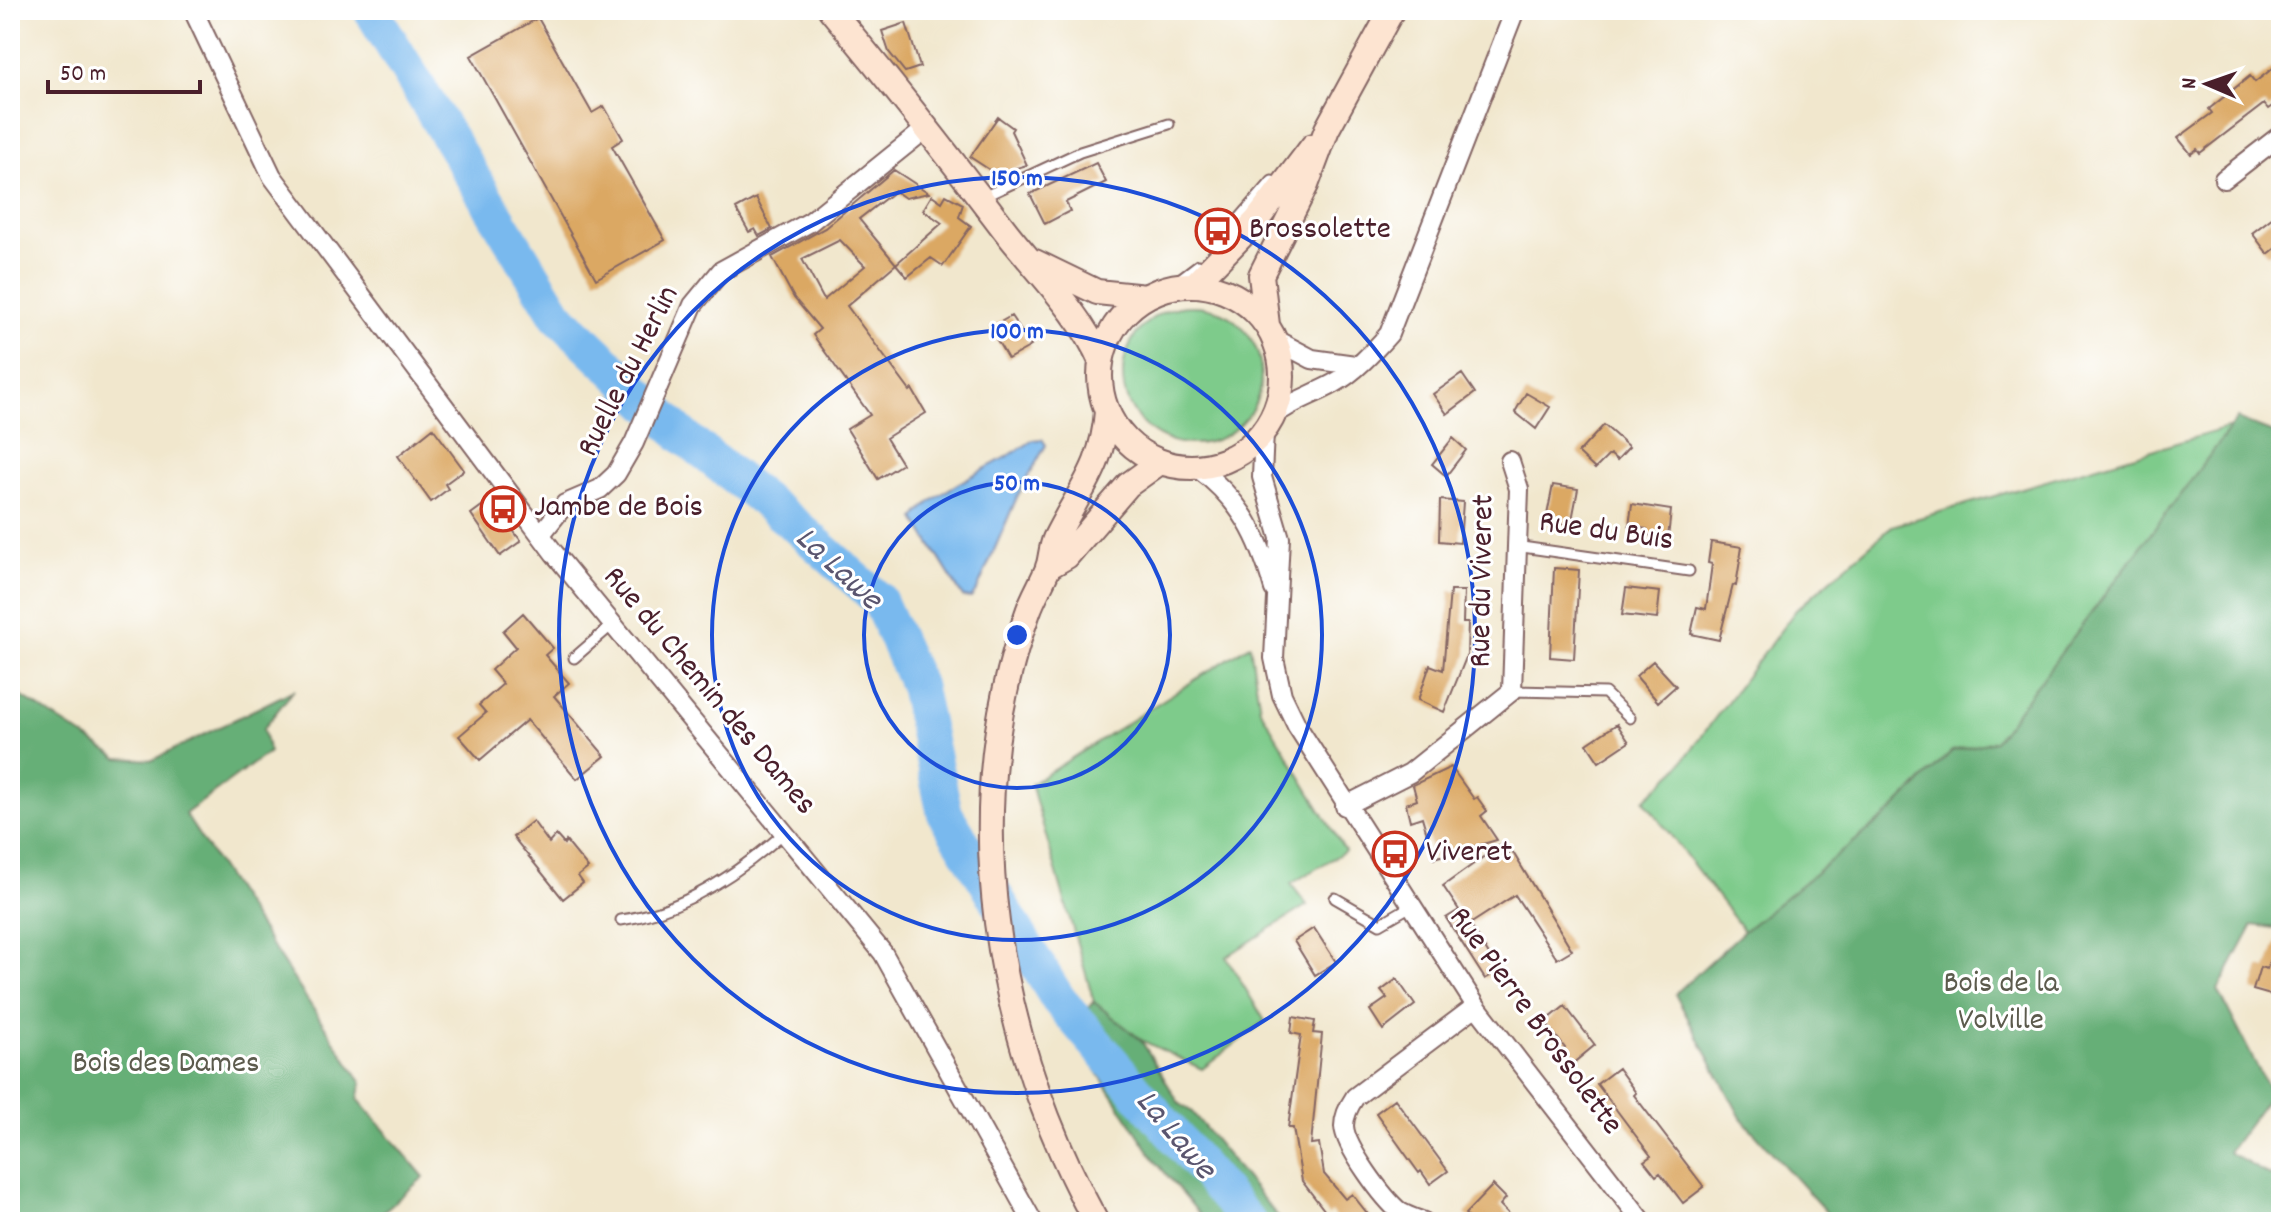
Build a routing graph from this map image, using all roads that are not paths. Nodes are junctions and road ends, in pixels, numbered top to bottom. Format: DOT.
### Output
graph roads {
  1 [pos="193,10"];
  2 [pos="831,10"];
  3 [pos="1392,10"];
  4 [pos="1515,10"];
  5 [pos="1169,124"];
  6 [pos="928,127"];
  7 [pos="1327,129"];
  8 [pos="2281,135"];
  9 [pos="2224,179"];
  10 [pos="981,198"];
  11 [pos="1033,261"];
  12 [pos="1194,285"];
  13 [pos="1169,287"];
  14 [pos="1146,297"];
  15 [pos="1271,333"];
  16 [pos="1101,361"];
  17 [pos="1355,365"];
  18 [pos="1107,411"];
  19 [pos="1268,423"];
  20 [pos="1510,461"];
  21 [pos="1166,463"];
  22 [pos="1196,467"];
  23 [pos="542,533"];
  24 [pos="1515,546"];
  25 [pos="1048,567"];
  26 [pos="1689,571"];
  27 [pos="1276,596"];
  28 [pos="1029,610"];
  29 [pos="612,625"];
  30 [pos="574,658"];
  31 [pos="1512,691"];
  32 [pos="1630,718"];
  33 [pos="1345,806"];
  34 [pos="785,832"];
  35 [pos="1335,898"];
  36 [pos="1411,906"];
  37 [pos="621,920"];
  38 [pos="1476,1006"];
  39 [pos="1033,1222"];
  40 [pos="1096,1222"];
  41 [pos="1424,1222"];
  42 [pos="1643,1222"];
  1 -- 23 [label="street, Rue du Chemin des Dames"];
  2 -- 6 [label="main road"];
  3 -- 7 [label="main road"];
  4 -- 17 [label="street"];
  5 -- 10 [label="lane"];
  6 -- 10 [label="main road"];
  6 -- 23 [label="street, Ruelle du Herlin"];
  7 -- 12 [label="main road"];
  7 -- 13 [label="lane"];
  7 -- 15 [label="main road"];
  8 -- 9 [label="street"];
  10 -- 11 [label="main road"];
  11 -- 14 [label="main road"];
  11 -- 16 [label="main road"];
  12 -- 13 [label="main road"];
  12 -- 15 [label="main road"];
  13 -- 14 [label="main road"];
  14 -- 16 [label="main road"];
  15 -- 17 [label="street"];
  15 -- 19 [label="main road"];
  16 -- 18 [label="main road"];
  17 -- 19 [label="street"];
  18 -- 21 [label="main road"];
  18 -- 25 [label="main road"];
  19 -- 22 [label="main road"];
  19 -- 27 [label="street, Rue Pierre Brossolette"];
  20 -- 24 [label="street, Rue du Viveret"];
  21 -- 22 [label="main road"];
  21 -- 25 [label="main road"];
  21 -- 28 [label="lane"];
  22 -- 27 [label="street, Rue Pierre Brossolette"];
  23 -- 29 [label="street, Rue du Chemin des Dames"];
  24 -- 26 [label="lane, Rue du Buis"];
  24 -- 31 [label="street, Rue du Viveret"];
  25 -- 28 [label="main road"];
  27 -- 33 [label="street, Rue Pierre Brossolette"];
  28 -- 40 [label="main road"];
  29 -- 30 [label="lane"];
  29 -- 34 [label="street, Rue du Chemin des Dames"];
  31 -- 32 [label="lane"];
  31 -- 33 [label="street, Rue du Viveret"];
  33 -- 36 [label="street, Rue Pierre Brossolette"];
  34 -- 37 [label="lane"];
  34 -- 39 [label="street, Rue du Chemin des Dames"];
  35 -- 36 [label="lane"];
  36 -- 38 [label="street, Rue Pierre Brossolette"];
  38 -- 41 [label="street"];
  38 -- 42 [label="street, Rue Pierre Brossolette"];
}
